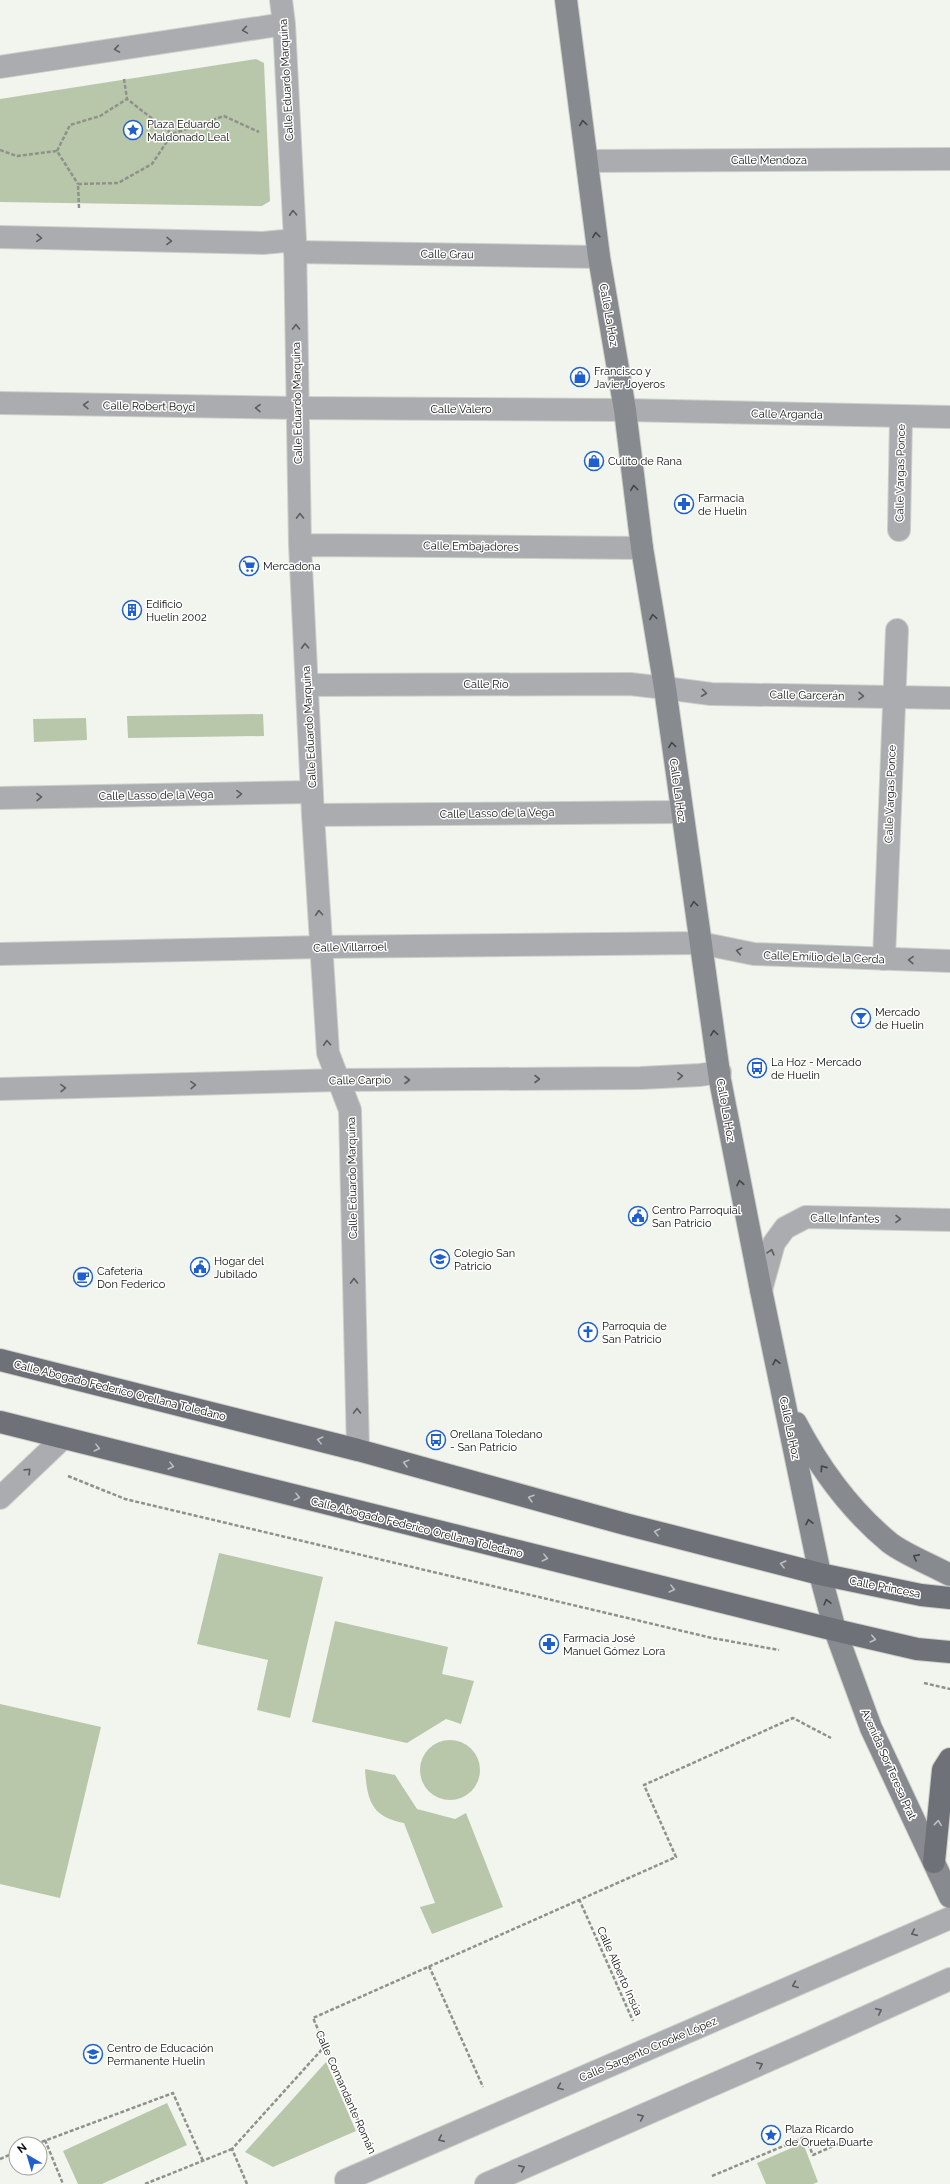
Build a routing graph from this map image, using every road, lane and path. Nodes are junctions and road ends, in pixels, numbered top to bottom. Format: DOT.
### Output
graph roads {
  1 [pos="281,0"];
  2 [pos="566,0"];
  3 [pos="284,24"];
  4 [pos="122,48"];
  5 [pos="0,67"];
  6 [pos="127,99"];
  7 [pos="260,133"];
  8 [pos="172,134"];
  9 [pos="0,150"];
  10 [pos="57,151"];
  11 [pos="950,159"];
  12 [pos="588,162"];
  13 [pos="78,184"];
  14 [pos="0,237"];
  15 [pos="78,240"];
  16 [pos="295,246"];
  17 [pos="599,257"];
  18 [pos="0,403"];
  19 [pos="297,408"];
  20 [pos="625,410"];
  21 [pos="901,417"];
  22 [pos="950,417"];
  23 [pos="898,530"];
  24 [pos="300,545"];
  25 [pos="642,548"];
  26 [pos="897,630"];
  27 [pos="307,685"];
  28 [pos="665,688"];
  29 [pos="893,696"];
  30 [pos="950,698"];
  31 [pos="312,792"];
  32 [pos="0,798"];
  33 [pos="681,812"];
  34 [pos="313,815"];
  35 [pos="700,943"];
  36 [pos="321,947"];
  37 [pos="0,954"];
  38 [pos="884,959"];
  39 [pos="950,961"];
  40 [pos="720,1072"];
  41 [pos="339,1080"];
  42 [pos="0,1089"];
  43 [pos="950,1220"];
  44 [pos="761,1290"];
  45 [pos="0,1360"];
  46 [pos="784,1401"];
  47 [pos="0,1422"];
  48 [pos="62,1439"];
  49 [pos="358,1450"];
  50 [pos="33,1467"];
  51 [pos="0,1498"];
  52 [pos="820,1574"];
  53 [pos="950,1575"];
  54 [pos="950,1598"];
  55 [pos="835,1630"];
  56 [pos="780,1650"];
  57 [pos="950,1652"];
  58 [pos="918,1682"];
  59 [pos="950,1689"];
  60 [pos="831,1738"];
  61 [pos="950,1760"];
  62 [pos="934,1862"];
  63 [pos="950,1896"];
  64 [pos="579,1899"];
  65 [pos="950,1918"];
  66 [pos="429,1966"];
  67 [pos="950,1979"];
  68 [pos="326,2046"];
  69 [pos="646,2050"];
  70 [pos="495,2115"];
  71 [pos="48,2139"];
  72 [pos="847,2140"];
  73 [pos="48,2147"];
  74 [pos="232,2149"];
  75 [pos="203,2161"];
  76 [pos="378,2166"];
  77 [pos="712,2176"];
  78 [pos="347,2182"];
  79 [pos="63,2184"];
  80 [pos="145,2184"];
  81 [pos="247,2184"];
  82 [pos="486,2184"];
  1 -- 3 [label="street, Calle Eduardo Marquina"];
  12 -- 2 [label="main road, Calle La Hoz, one-way"];
  3 -- 4 [label="street, one-way"];
  16 -- 3 [label="street, Calle Eduardo Marquina, one-way"];
  4 -- 5 [label="street, one-way"];
  4 -- 6 [label="path"];
  6 -- 8 [label="path"];
  6 -- 10 [label="path"];
  7 -- 8 [label="path"];
  8 -- 13 [label="path"];
  9 -- 10 [label="path"];
  10 -- 13 [label="path"];
  11 -- 12 [label="street, Calle Mendoza"];
  17 -- 12 [label="main road, Calle La Hoz, one-way"];
  13 -- 15 [label="path"];
  14 -- 15 [label="street, Calle Grau, one-way"];
  15 -- 16 [label="street, Calle Grau, one-way"];
  16 -- 17 [label="street, Calle Grau"];
  19 -- 16 [label="street, Calle Eduardo Marquina, one-way"];
  17 -- 20 [label="main road, Calle La Hoz"];
  19 -- 18 [label="street, Calle Robert Boyd, one-way"];
  19 -- 20 [label="street, Calle Valero"];
  24 -- 19 [label="street, Calle Eduardo Marquina, one-way"];
  20 -- 21 [label="street, Calle Arganda"];
  25 -- 20 [label="main road, Calle La Hoz, one-way"];
  21 -- 22 [label="street, Calle Arganda"];
  21 -- 23 [label="street, Calle Vargas Ponce"];
  24 -- 25 [label="street, Calle Embajadores"];
  27 -- 24 [label="street, Calle Eduardo Marquina, one-way"];
  28 -- 25 [label="main road, Calle La Hoz, one-way"];
  26 -- 29 [label="street, Calle Vargas Ponce"];
  27 -- 28 [label="street, Calle Río"];
  27 -- 31 [label="street, Calle Eduardo Marquina"];
  28 -- 29 [label="street, Calle Garcerán, one-way"];
  33 -- 28 [label="main road, Calle La Hoz, one-way"];
  29 -- 30 [label="street, Calle Garcerán"];
  29 -- 38 [label="street, Calle Vargas Ponce"];
  32 -- 31 [label="street, Calle Lasso de la Vega, one-way"];
  31 -- 34 [label="street, Calle Eduardo Marquina"];
  33 -- 34 [label="street, Calle Lasso de la Vega"];
  35 -- 33 [label="main road, Calle La Hoz, one-way"];
  36 -- 34 [label="street, Calle Eduardo Marquina, one-way"];
  35 -- 36 [label="street, Calle Villarroel"];
  38 -- 35 [label="street, Calle Emilio de la Cerda, one-way"];
  40 -- 35 [label="main road, Calle La Hoz, one-way"];
  36 -- 37 [label="street, Calle Villarroel"];
  41 -- 36 [label="street, Calle Eduardo Marquina, one-way"];
  39 -- 38 [label="street, Calle Emilio de la Cerda, one-way"];
  41 -- 40 [label="street, Calle Carpio, one-way"];
  44 -- 40 [label="main road, Calle La Hoz, one-way"];
  42 -- 41 [label="street, Calle Carpio, one-way"];
  49 -- 41 [label="street, Calle Eduardo Marquina, one-way"];
  44 -- 43 [label="street, Calle Infantes, one-way"];
  46 -- 44 [label="main road, Calle La Hoz, one-way"];
  49 -- 45 [label="main road, Calle Abogado Federico Orellana Toledano, one-way"];
  52 -- 46 [label="main road, Calle La Hoz, one-way"];
  53 -- 46 [label="main road, one-way"];
  47 -- 48 [label="main road, Calle Abogado Federico Orellana Toledano"];
  48 -- 50 [label="street"];
  48 -- 55 [label="main road, Calle Abogado Federico Orellana Toledano, one-way"];
  52 -- 49 [label="main road, Calle Abogado Federico Orellana Toledano, one-way"];
  51 -- 50 [label="street, one-way"];
  50 -- 56 [label="path"];
  52 -- 54 [label="main road, Calle Princesa"];
  55 -- 52 [label="main road, Calle La Hoz, one-way"];
  55 -- 57 [label="main road, one-way"];
  55 -- 62 [label="main road, Avenida Sor Teresa Prat"];
  58 -- 59 [label="path"];
  60 -- 64 [label="path"];
  62 -- 61 [label="main road, one-way"];
  62 -- 63 [label="main road, Avenida Sor Teresa Prat"];
  64 -- 66 [label="path"];
  64 -- 69 [label="path, Calle Alberto Insúa"];
  65 -- 69 [label="street, Calle Sargento Crooke López, one-way"];
  66 -- 68 [label="path, Calle Comandante Román"];
  66 -- 70 [label="path"];
  82 -- 67 [label="street, one-way"];
  68 -- 74 [label="path"];
  68 -- 76 [label="path, Calle Comandante Román"];
  69 -- 70 [label="street, Calle Sargento Crooke López, one-way"];
  70 -- 76 [label="street, Calle Sargento Crooke López, one-way"];
  71 -- 75 [label="path"];
  72 -- 77 [label="path"];
  73 -- 79 [label="path"];
  74 -- 75 [label="path"];
  74 -- 81 [label="path"];
  75 -- 80 [label="path"];
  76 -- 78 [label="street, Calle Sargento Crooke López"];
}
